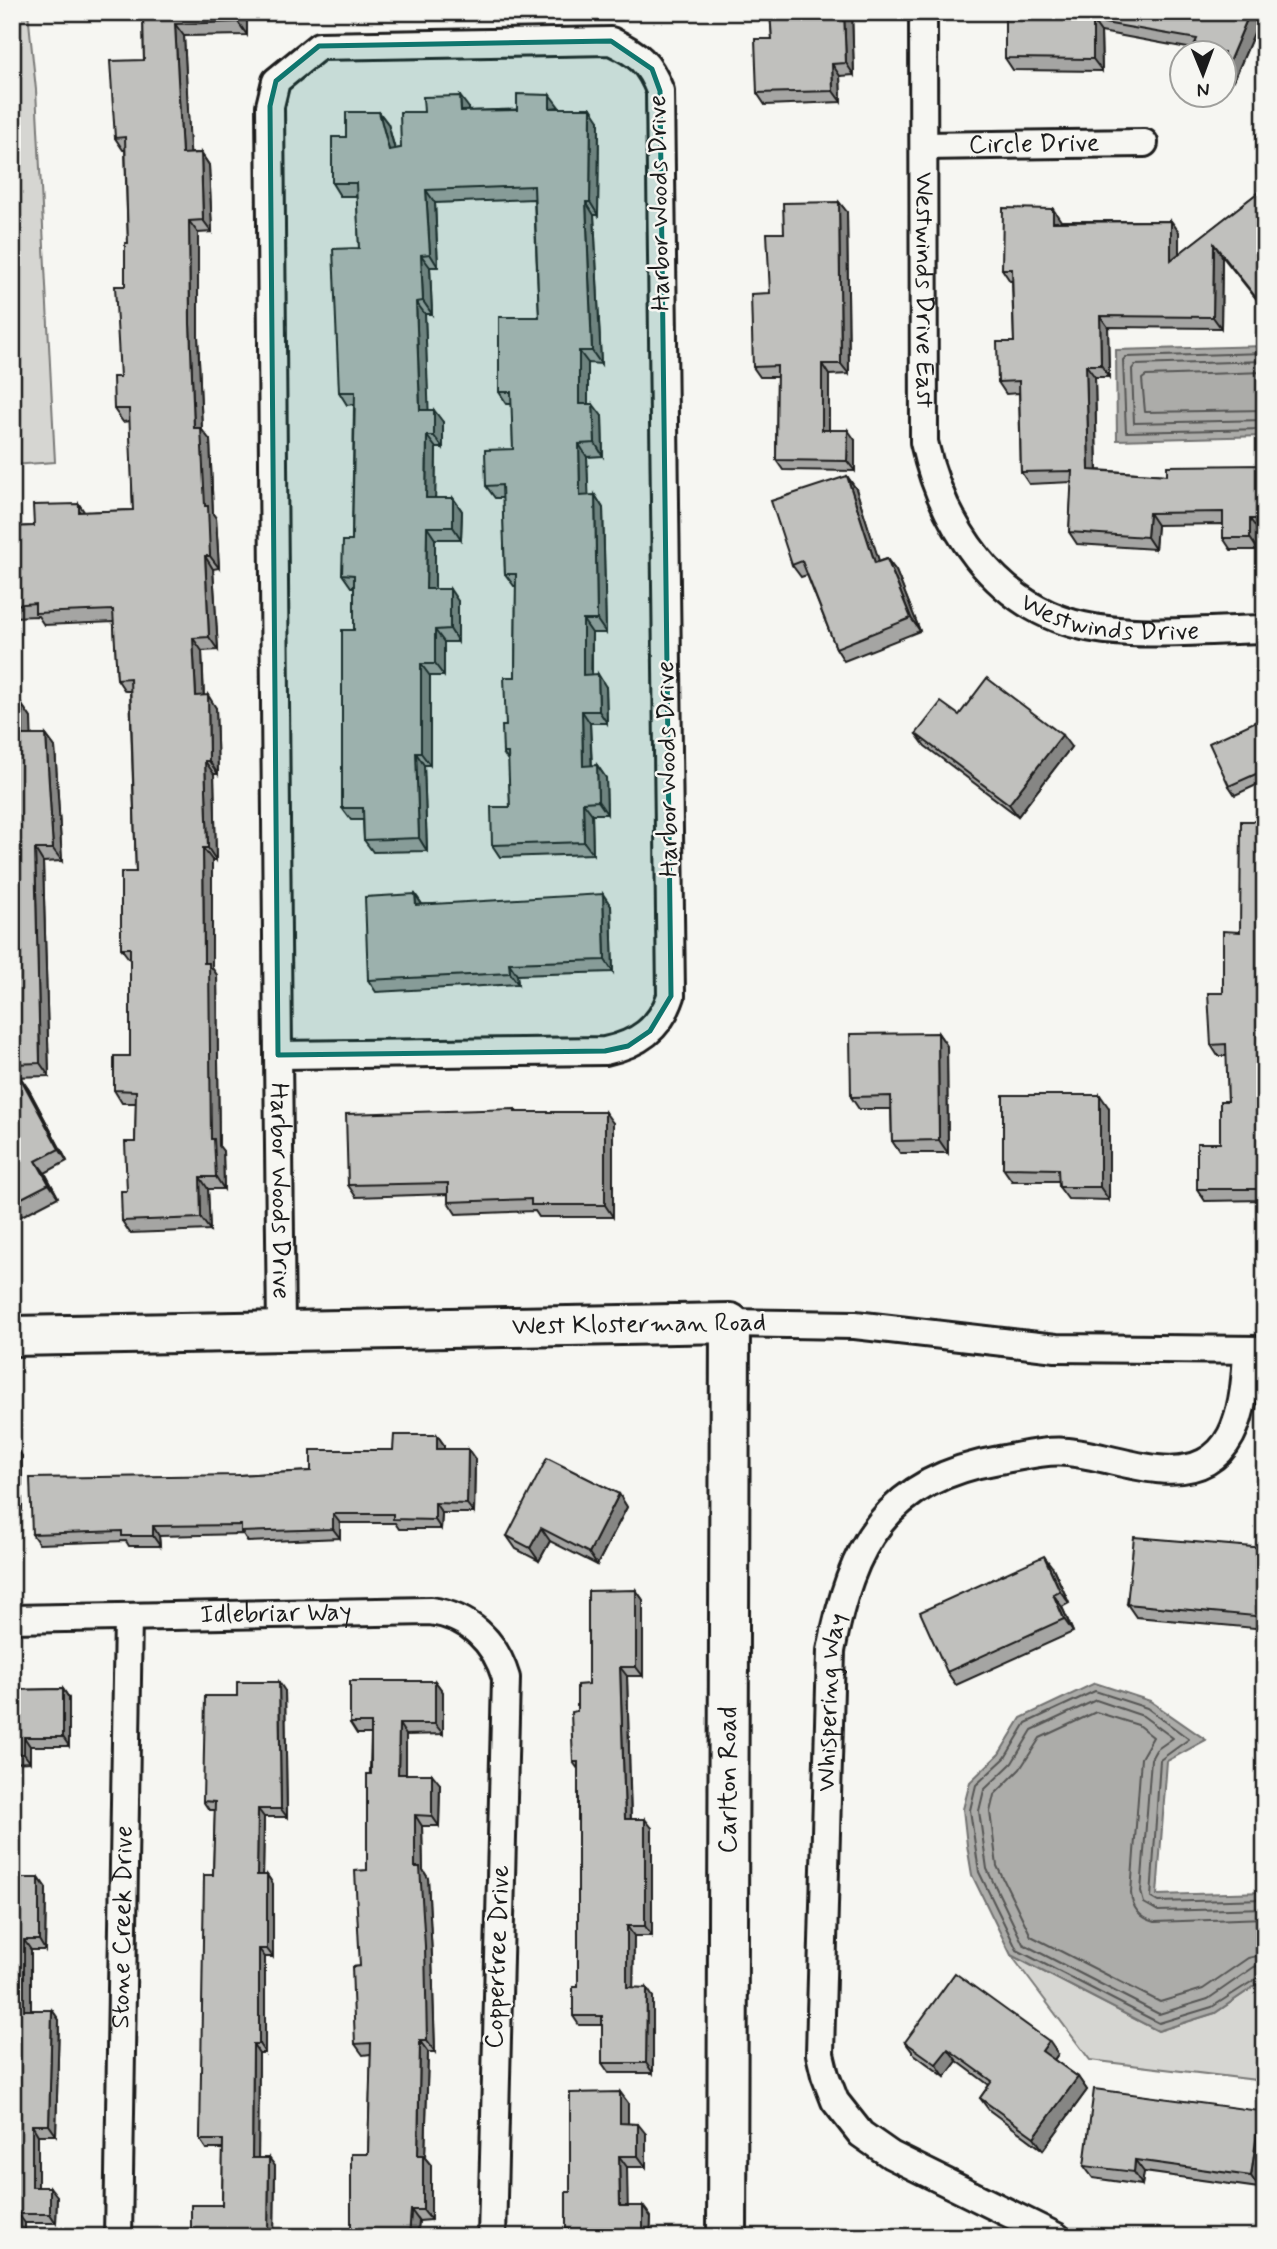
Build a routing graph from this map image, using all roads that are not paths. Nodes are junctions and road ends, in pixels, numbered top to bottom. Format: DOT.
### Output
graph roads {
  1 [pos="923,12"];
  2 [pos="1144,144"];
  3 [pos="924,146"];
  4 [pos="976,557"];
  5 [pos="1265,629"];
  6 [pos="278,1055"];
  7 [pos="730,1324"];
  8 [pos="281,1330"];
  9 [pos="12,1336"];
  10 [pos="1256,1350"];
  11 [pos="128,1617"];
  12 [pos="12,1619"];
  13 [pos="506,1678"];
  14 [pos="118,2237"];
  15 [pos="492,2237"];
  16 [pos="727,2237"];
  17 [pos="1057,2237"];
  1 -- 3 [label="street, Westwinds Drive East"];
  2 -- 3 [label="street, Circle Drive"];
  3 -- 4 [label="street, Westwinds Drive East"];
  4 -- 5 [label="street, Westwinds Drive"];
  6 -- 6 [label="street, Harbor Woods Drive"];
  6 -- 8 [label="street, Harbor Woods Drive"];
  7 -- 8 [label="street, West Klosterman Road"];
  7 -- 10 [label="street, West Klosterman Road"];
  7 -- 16 [label="street, Carlton Road"];
  8 -- 9 [label="street, West Klosterman Road"];
  10 -- 17 [label="street, Whispering Way"];
  11 -- 12 [label="street, Idlebriar Way"];
  11 -- 13 [label="street, Idlebriar Way"];
  11 -- 14 [label="street, Stone Creek Drive"];
  13 -- 15 [label="street, Coppertree Drive"];
}
